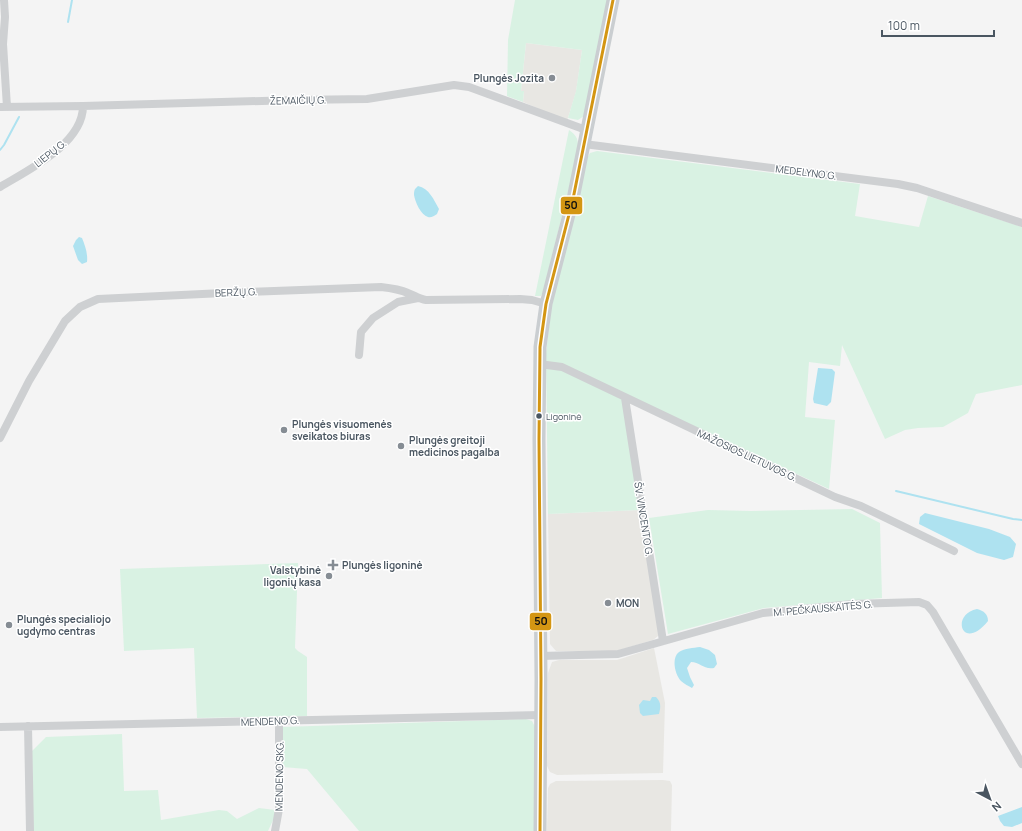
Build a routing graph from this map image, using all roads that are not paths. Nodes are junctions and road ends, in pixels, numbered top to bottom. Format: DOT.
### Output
graph roads {
  1 [pos="4,0"];
  2 [pos="612,0"];
  3 [pos="83,106"];
  4 [pos="3,107"];
  5 [pos="586,130"];
  6 [pos="584,144"];
  7 [pos="0,187"];
  8 [pos="1022,223"];
  9 [pos="418,298"];
  10 [pos="546,304"];
  11 [pos="359,355"];
  12 [pos="539,364"];
  13 [pos="625,398"];
  14 [pos="0,438"];
  15 [pos="954,551"];
  16 [pos="664,641"];
  17 [pos="540,656"];
  18 [pos="540,716"];
  19 [pos="279,721"];
  20 [pos="28,726"];
  21 [pos="0,727"];
  22 [pos="1022,764"];
  23 [pos="30,831"];
  24 [pos="275,831"];
  25 [pos="540,831"];
  1 -- 4 [label="street"];
  2 -- 5 [label="main road"];
  3 -- 4 [label="street, ŽEMAIČIŲ G."];
  3 -- 5 [label="street, ŽEMAIČIŲ G."];
  3 -- 7 [label="street, LIEPŲ G."];
  5 -- 6 [label="main road"];
  6 -- 8 [label="street, MEDELYNO G."];
  6 -- 10 [label="main road"];
  9 -- 10 [label="street, BERŽŲ G."];
  9 -- 11 [label="street"];
  9 -- 14 [label="street, BERŽŲ G."];
  10 -- 12 [label="main road"];
  12 -- 13 [label="street, MAŽOSIOS LIETUVOS G."];
  12 -- 17 [label="main road"];
  13 -- 15 [label="street, MAŽOSIOS LIETUVOS G."];
  13 -- 16 [label="street, ŠV. VINCENTO G."];
  16 -- 17 [label="street, M. PEČKAUSKAITĖS G."];
  16 -- 22 [label="street, M. PEČKAUSKAITĖS G."];
  17 -- 18 [label="main road"];
  18 -- 19 [label="street, MENDENO G."];
  18 -- 25 [label="main road"];
  19 -- 20 [label="street, MENDENO G."];
  19 -- 24 [label="street, MENDENO SKG."];
  20 -- 21 [label="street, MENDENO G."];
  20 -- 23 [label="street"];
}
